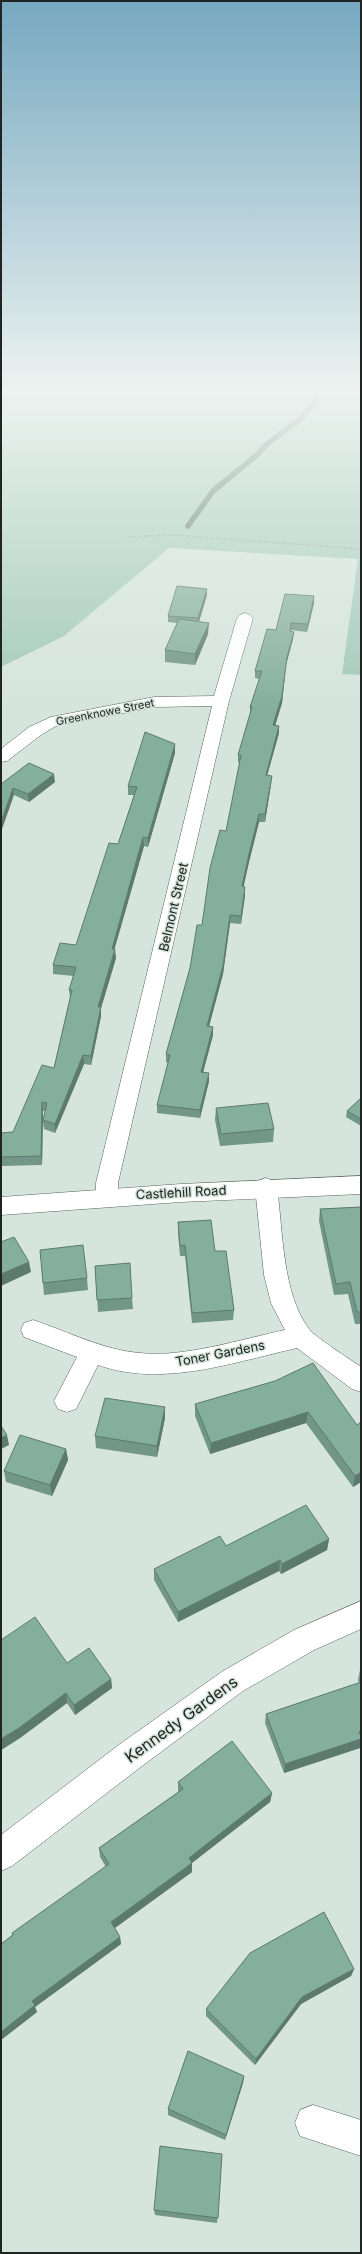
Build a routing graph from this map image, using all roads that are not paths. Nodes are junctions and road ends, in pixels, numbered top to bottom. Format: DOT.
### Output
graph roads {
  1 [pos="245,618"];
  2 [pos="221,701"];
  3 [pos="1,757"];
  4 [pos="361,1186"];
  5 [pos="266,1187"];
  6 [pos="107,1197"];
  7 [pos="1,1206"];
  8 [pos="33,1330"];
  9 [pos="301,1336"];
  10 [pos="92,1352"];
  11 [pos="361,1381"];
  12 [pos="67,1400"];
  13 [pos="361,1615"];
  14 [pos="7,1850"];
  15 [pos="313,2123"];
  16 [pos="361,2138"];
  1 -- 2 [label="street, Belmont Street"];
  2 -- 3 [label="street, Greenknowe Street"];
  2 -- 6 [label="street, Belmont Street"];
  4 -- 5 [label="street, Castlehill Road"];
  5 -- 6 [label="street, Castlehill Road"];
  5 -- 9 [label="street"];
  6 -- 7 [label="street, Castlehill Road"];
  8 -- 10 [label="street, Toner Gardens"];
  9 -- 10 [label="street, Toner Gardens"];
  9 -- 11 [label="street"];
  10 -- 12 [label="street"];
  13 -- 14 [label="street, Kennedy Gardens"];
  15 -- 16 [label="street"];
}
